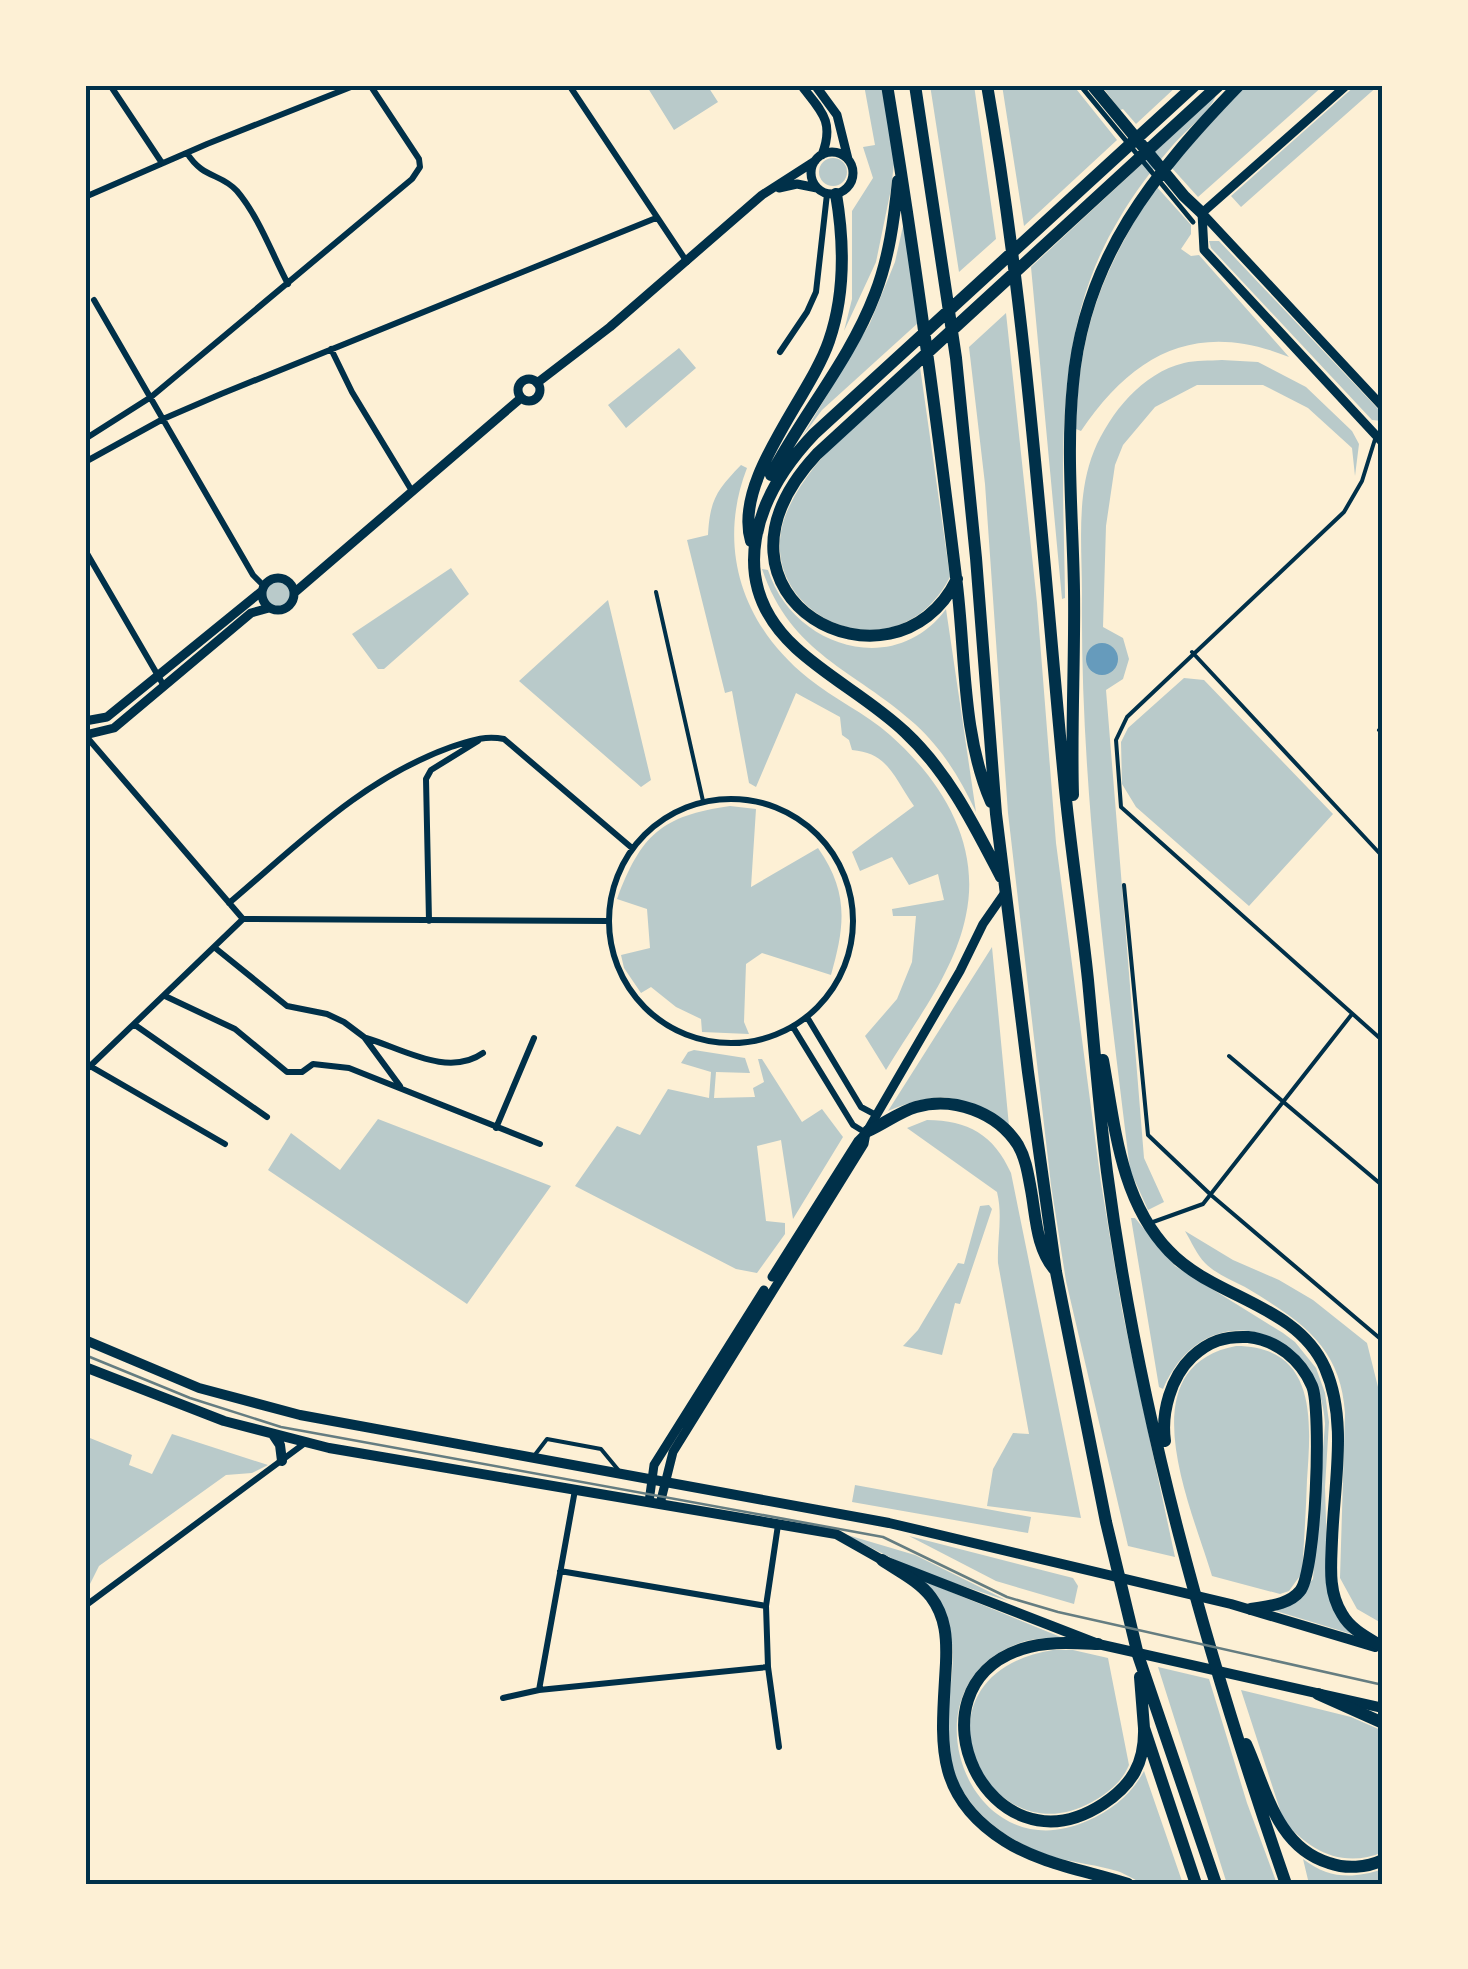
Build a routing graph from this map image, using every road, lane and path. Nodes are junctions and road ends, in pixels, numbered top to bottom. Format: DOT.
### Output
graph roads {
  1 [pos="110,85"];
  2 [pos="356,85"];
  3 [pos="370,85"];
  4 [pos="569,85"];
  5 [pos="801,85"];
  6 [pos="815,85"];
  7 [pos="888,85"];
  8 [pos="916,85"];
  9 [pos="988,85"];
  10 [pos="1080,85"];
  11 [pos="1092,85"];
  12 [pos="1194,85"];
  13 [pos="1219,85"];
  14 [pos="1239,85"];
  15 [pos="1347,85"];
  16 [pos="1111,117"];
  17 [pos="187,152"];
  18 [pos="818,158"];
  19 [pos="900,158"];
  20 [pos="848,159"];
  21 [pos="162,164"];
  22 [pos="827,192"];
  23 [pos="762,196"];
  24 [pos="85,197"];
  25 [pos="1198,217"];
  26 [pos="656,218"];
  27 [pos="687,262"];
  28 [pos="288,284"];
  29 [pos="94,300"];
  30 [pos="331,349"];
  31 [pos="780,352"];
  32 [pos="151,397"];
  33 [pos="1383,407"];
  34 [pos="163,419"];
  35 [pos="1381,436"];
  36 [pos="85,439"];
  37 [pos="85,462"];
  38 [pos="85,472"];
  39 [pos="85,488"];
  40 [pos="412,492"];
  41 [pos="755,530"];
  42 [pos="754,548"];
  43 [pos="85,550"];
  44 [pos="956,579"];
  45 [pos="263,588"];
  46 [pos="656,592"];
  47 [pos="294,593"];
  48 [pos="270,608"];
  49 [pos="1192,652"];
  50 [pos="159,675"];
  51 [pos="164,686"];
  52 [pos="85,722"];
  53 [pos="85,735"];
  54 [pos="488,736"];
  55 [pos="703,801"];
  56 [pos="996,814"];
  57 [pos="632,848"];
  58 [pos="1383,856"];
  59 [pos="1075,878"];
  60 [pos="1124,885"];
  61 [pos="1006,889"];
  62 [pos="229,903"];
  63 [pos="243,919"];
  64 [pos="430,921"];
  65 [pos="609,921"];
  66 [pos="214,948"];
  67 [pos="1087,972"];
  68 [pos="166,996"];
  69 [pos="1352,1014"];
  70 [pos="807,1017"];
  71 [pos="135,1025"];
  72 [pos="793,1027"];
  73 [pos="364,1037"];
  74 [pos="534,1038"];
  75 [pos="1383,1040"];
  76 [pos="483,1053"];
  77 [pos="1229,1056"];
  78 [pos="88,1069"];
  79 [pos="401,1088"];
  80 [pos="1282,1101"];
  81 [pos="877,1115"];
  82 [pos="267,1116"];
  83 [pos="496,1128"];
  84 [pos="867,1132"];
  85 [pos="225,1144"];
  86 [pos="540,1144"];
  87 [pos="1383,1186"];
  88 [pos="1211,1195"];
  89 [pos="1147,1224"];
  90 [pos="781,1269"];
  91 [pos="1056,1272"];
  92 [pos="85,1340"];
  93 [pos="1383,1341"];
  94 [pos="85,1367"];
  95 [pos="274,1436"];
  96 [pos="306,1442"];
  97 [pos="532,1458"];
  98 [pos="282,1460"];
  99 [pos="623,1475"];
  100 [pos="652,1479"];
  101 [pos="665,1481"];
  102 [pos="575,1490"];
  103 [pos="655,1503"];
  104 [pos="778,1524"];
  105 [pos="1184,1552"];
  106 [pos="882,1560"];
  107 [pos="560,1571"];
  108 [pos="85,1606"];
  109 [pos="766,1606"];
  110 [pos="1251,1610"];
  111 [pos="1098,1644"];
  112 [pos="1383,1648"];
  113 [pos="1139,1660"];
  114 [pos="768,1667"];
  115 [pos="540,1690"];
  116 [pos="1318,1694"];
  117 [pos="1223,1695"];
  118 [pos="503,1698"];
  119 [pos="1383,1708"];
  120 [pos="1383,1723"];
  121 [pos="1144,1728"];
  122 [pos="779,1747"];
  123 [pos="1383,1860"];
  124 [pos="1128,1884"];
  125 [pos="1196,1884"];
  126 [pos="1216,1884"];
  127 [pos="1286,1884"];
  1 -- 21 [label="street"];
  2 -- 17 [label="street"];
  3 -- 28 [label="street"];
  4 -- 26 [label="street"];
  5 -- 18 [label="street"];
  6 -- 20 [label="street"];
  7 -- 19 [label="highway"];
  8 -- 56 [label="highway"];
  9 -- 59 [label="highway"];
  10 -- 16 [label="street"];
  11 -- 16 [label="highway"];
  12 -- 41 [label="highway"];
  13 -- 44 [label="highway"];
  14 -- 59 [label="highway"];
  15 -- 25 [label="street"];
  16 -- 25 [label="highway"];
  17 -- 21 [label="street"];
  17 -- 28 [label="street"];
  18 -- 20 [label="street"];
  18 -- 22 [label="street"];
  18 -- 23 [label="street"];
  19 -- 41 [label="highway"];
  19 -- 44 [label="highway"];
  20 -- 22 [label="street"];
  21 -- 24 [label="street"];
  22 -- 23 [label="street"];
  22 -- 31 [label="street"];
  22 -- 42 [label="highway"];
  23 -- 27 [label="street"];
  25 -- 33 [label="street"];
  25 -- 35 [label="street"];
  26 -- 27 [label="street"];
  26 -- 30 [label="street"];
  27 -- 40 [label="street"];
  28 -- 32 [label="street"];
  29 -- 32 [label="street"];
  30 -- 34 [label="street"];
  30 -- 40 [label="street"];
  32 -- 34 [label="street"];
  32 -- 36 [label="street"];
  34 -- 37 [label="street"];
  34 -- 45 [label="street"];
  35 -- 49 [label="lane"];
  38 -- 39 [label="street"];
  40 -- 47 [label="street"];
  41 -- 42 [label="highway"];
  42 -- 61 [label="highway"];
  43 -- 50 [label="street"];
  44 -- 56 [label="highway"];
  45 -- 47 [label="street"];
  45 -- 48 [label="street"];
  45 -- 50 [label="street"];
  46 -- 55 [label="lane"];
  47 -- 48 [label="street"];
  48 -- 51 [label="street"];
  49 -- 58 [label="lane"];
  49 -- 69 [label="lane"];
  50 -- 51 [label="street"];
  50 -- 52 [label="street"];
  51 -- 53 [label="street"];
  53 -- 62 [label="street"];
  54 -- 57 [label="street"];
  54 -- 62 [label="street"];
  54 -- 64 [label="street"];
  55 -- 57 [label="street"];
  55 -- 70 [label="street"];
  56 -- 61 [label="highway"];
  57 -- 65 [label="street"];
  59 -- 67 [label="highway"];
  60 -- 88 [label="lane"];
  61 -- 81 [label="street"];
  61 -- 91 [label="highway"];
  62 -- 63 [label="street"];
  63 -- 64 [label="street"];
  63 -- 66 [label="street"];
  64 -- 65 [label="street"];
  65 -- 72 [label="street"];
  66 -- 68 [label="street"];
  66 -- 73 [label="street"];
  67 -- 89 [label="highway"];
  67 -- 105 [label="highway"];
  68 -- 71 [label="street"];
  68 -- 79 [label="street"];
  69 -- 75 [label="lane"];
  69 -- 80 [label="lane"];
  70 -- 72 [label="street"];
  70 -- 81 [label="street"];
  71 -- 78 [label="street"];
  71 -- 82 [label="street"];
  72 -- 84 [label="street"];
  73 -- 76 [label="street"];
  73 -- 79 [label="street"];
  74 -- 83 [label="street"];
  77 -- 80 [label="lane"];
  78 -- 85 [label="street"];
  79 -- 83 [label="street"];
  80 -- 87 [label="lane"];
  80 -- 88 [label="lane"];
  81 -- 84 [label="street"];
  83 -- 86 [label="street"];
  84 -- 90 [label="street"];
  84 -- 91 [label="highway"];
  88 -- 89 [label="lane"];
  88 -- 93 [label="lane"];
  89 -- 112 [label="highway"];
  90 -- 100 [label="street"];
  90 -- 101 [label="street"];
  91 -- 113 [label="highway"];
  92 -- 97 [label="main road"];
  94 -- 95 [label="main road"];
  95 -- 96 [label="main road"];
  95 -- 98 [label="main road"];
  96 -- 98 [label="street"];
  96 -- 102 [label="main road"];
  97 -- 99 [label="main road"];
  97 -- 99 [label="lane"];
  98 -- 108 [label="street"];
  99 -- 100 [label="main road"];
  100 -- 101 [label="main road"];
  100 -- 103 [label="street"];
  101 -- 103 [label="street"];
  101 -- 110 [label="main road"];
  102 -- 103 [label="main road"];
  102 -- 107 [label="street"];
  103 -- 104 [label="main road"];
  104 -- 106 [label="main road"];
  104 -- 109 [label="street"];
  105 -- 110 [label="highway"];
  105 -- 117 [label="highway"];
  106 -- 111 [label="main road"];
  106 -- 124 [label="highway"];
  107 -- 109 [label="street"];
  107 -- 115 [label="street"];
  109 -- 114 [label="street"];
  110 -- 112 [label="main road"];
  111 -- 116 [label="main road"];
  111 -- 121 [label="highway"];
  113 -- 121 [label="highway"];
  113 -- 126 [label="highway"];
  114 -- 115 [label="street"];
  114 -- 122 [label="street"];
  115 -- 118 [label="street"];
  116 -- 119 [label="main road"];
  116 -- 120 [label="highway"];
  117 -- 123 [label="highway"];
  117 -- 127 [label="highway"];
  121 -- 125 [label="highway"];
}
